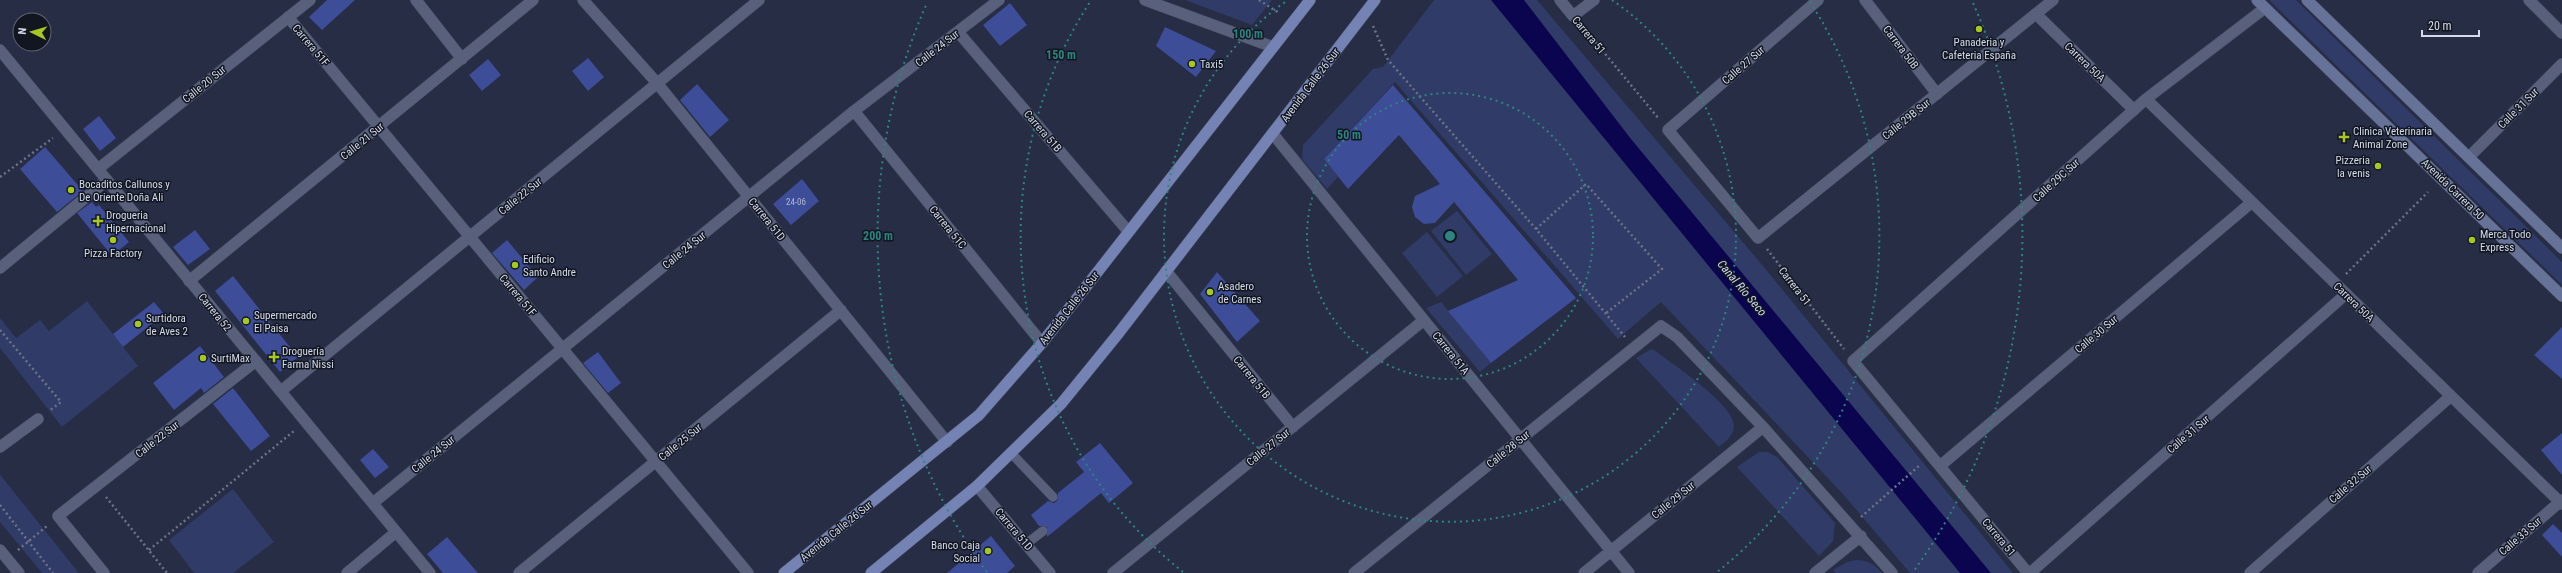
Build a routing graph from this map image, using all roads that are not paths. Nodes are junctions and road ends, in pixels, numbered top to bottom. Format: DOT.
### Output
graph roads {
  1 [pos="310,0"];
  2 [pos="416,0"];
  3 [pos="533,0"];
  4 [pos="583,0"];
  5 [pos="759,0"];
  6 [pos="999,0"];
  7 [pos="1145,0"];
  8 [pos="1310,0"];
  9 [pos="1375,0"];
  10 [pos="1560,0"];
  11 [pos="1594,0"];
  12 [pos="1818,0"];
  13 [pos="1865,0"];
  14 [pos="2053,0"];
  15 [pos="2307,0"];
  16 [pos="2529,0"];
  17 [pos="2261,4"];
  18 [pos="2036,14"];
  19 [pos="288,17"];
  20 [pos="958,32"];
  21 [pos="2562,33"];
  22 [pos="1273,47"];
  23 [pos="0,50"];
  24 [pos="462,59"];
  25 [pos="2562,64"];
  26 [pos="657,83"];
  27 [pos="1937,94"];
  28 [pos="2146,99"];
  29 [pos="2134,110"];
  30 [pos="854,111"];
  31 [pos="379,127"];
  32 [pos="1273,134"];
  33 [pos="2474,152"];
  34 [pos="98,169"];
  35 [pos="107,180"];
  36 [pos="749,197"];
  37 [pos="2252,202"];
  38 [pos="1128,231"];
  39 [pos="470,237"];
  40 [pos="1758,238"];
  41 [pos="2562,248"];
  42 [pos="0,268"];
  43 [pos="1166,271"];
  44 [pos="189,281"];
  45 [pos="2346,294"];
  46 [pos="2562,296"];
  47 [pos="841,310"];
  48 [pos="1424,320"];
  49 [pos="1042,343"];
  50 [pos="563,349"];
  51 [pos="256,361"];
  52 [pos="1853,361"];
  53 [pos="280,391"];
  54 [pos="2451,396"];
  55 [pos="38,419"];
  56 [pos="1293,427"];
  57 [pos="1763,427"];
  58 [pos="1520,439"];
  59 [pos="947,442"];
  60 [pos="1,448"];
  61 [pos="1012,454"];
  62 [pos="656,461"];
  63 [pos="1940,466"];
  64 [pos="977,486"];
  65 [pos="1053,497"];
  66 [pos="2561,502"];
  67 [pos="372,503"];
  68 [pos="1043,530"];
  69 [pos="396,532"];
  70 [pos="1861,536"];
  71 [pos="1026,544"];
  72 [pos="0,550"];
  73 [pos="1611,551"];
  74 [pos="4,562"];
  75 [pos="19,573"];
  76 [pos="104,573"];
  77 [pos="347,573"];
  78 [pos="430,573"];
  79 [pos="519,573"];
  80 [pos="748,573"];
  81 [pos="784,573"];
  82 [pos="871,573"];
  83 [pos="1050,573"];
  84 [pos="1113,573"];
  85 [pos="1354,573"];
  86 [pos="1584,573"];
  87 [pos="1629,573"];
  88 [pos="1815,573"];
  89 [pos="1892,573"];
  90 [pos="2029,573"];
  91 [pos="2250,573"];
  92 [pos="2478,573"];
  1 -- 19 [label="street, Calle 20 Sur"];
  2 -- 24 [label="street"];
  3 -- 24 [label="street, Calle 21 Sur"];
  4 -- 26 [label="street, Carrera 51D"];
  5 -- 26 [label="street, Calle 22 Sur"];
  6 -- 20 [label="street, Calle 24 Sur"];
  7 -- 22 [label="street"];
  8 -- 22 [label="main road, Avenida Calle 26 Sur"];
  9 -- 32 [label="main road, Avenida Calle 26 Sur"];
  10 -- 11 [label="street, Carrera 51"];
  12 -- 40 [label="street, Calle 27 Sur"];
  13 -- 27 [label="street, Carrera 50B"];
  14 -- 18 [label="street, Calle 29B Sur"];
  15 -- 41 [label="main road"];
  16 -- 21 [label="street"];
  17 -- 28 [label="street, Calle 29C Sur"];
  17 -- 46 [label="main road, Avenida Carrera 50"];
  18 -- 27 [label="street, Calle 29B Sur"];
  18 -- 29 [label="street, Carrera 50A"];
  19 -- 31 [label="street, Carrera 51F"];
  19 -- 34 [label="street, Calle 20 Sur"];
  20 -- 30 [label="street, Calle 24 Sur"];
  20 -- 38 [label="street, Carrera 51B"];
  22 -- 38 [label="main road, Avenida Calle 26 Sur"];
  23 -- 34 [label="street, Carrera 52"];
  24 -- 31 [label="street, Calle 21 Sur"];
  25 -- 33 [label="street, Calle 31 Sur"];
  26 -- 36 [label="street, Carrera 51D"];
  26 -- 39 [label="street, Calle 22 Sur"];
  27 -- 40 [label="street, Calle 29B Sur"];
  28 -- 29 [label="street, Calle 29C Sur"];
  28 -- 37 [label="street, Carrera 50A"];
  29 -- 52 [label="street, Calle 29C Sur"];
  30 -- 36 [label="street, Calle 24 Sur"];
  30 -- 49 [label="street, Carrera 51C"];
  31 -- 39 [label="street, Carrera 51F"];
  31 -- 44 [label="street, Calle 21 Sur"];
  32 -- 43 [label="main road, Avenida Calle 26 Sur"];
  32 -- 48 [label="street, Carrera 51A"];
  34 -- 35 [label="street, Carrera 52"];
  35 -- 42 [label="street"];
  35 -- 44 [label="street, Carrera 52"];
  36 -- 47 [label="street, Carrera 51D"];
  36 -- 50 [label="street, Calle 24 Sur"];
  37 -- 45 [label="street, Carrera 50A"];
  37 -- 63 [label="street, Calle 30 Sur"];
  38 -- 49 [label="main road, Avenida Calle 26 Sur"];
  39 -- 50 [label="street, Carrera 51F"];
  39 -- 53 [label="street, Calle 22 Sur"];
  43 -- 56 [label="street, Carrera 51B"];
  43 -- 61 [label="main road, Avenida Calle 26 Sur"];
  44 -- 51 [label="street, Carrera 52"];
  45 -- 54 [label="street, Carrera 50A"];
  45 -- 90 [label="street, Calle 31 Sur"];
  47 -- 59 [label="street, Carrera 51D"];
  47 -- 62 [label="street, Calle 25 Sur"];
  48 -- 56 [label="street, Calle 27 Sur"];
  48 -- 58 [label="street, Carrera 51A"];
  49 -- 59 [label="main road, Avenida Calle 26 Sur"];
  50 -- 62 [label="street, Carrera 51F"];
  50 -- 67 [label="street, Calle 24 Sur"];
  51 -- 53 [label="street, Carrera 52"];
  51 -- 76 [label="street, Calle 22 Sur"];
  52 -- 63 [label="street, Carrera 51"];
  53 -- 67 [label="street, Carrera 52"];
  54 -- 66 [label="street, Carrera 50A"];
  54 -- 91 [label="street, Calle 32 Sur"];
  55 -- 60 [label="street"];
  56 -- 84 [label="street, Calle 27 Sur"];
  57 -- 58 [label="street, Calle 28 Sur"];
  57 -- 70 [label="street"];
  57 -- 73 [label="street, Calle 29 Sur"];
  58 -- 73 [label="street, Carrera 51A"];
  58 -- 85 [label="street, Calle 28 Sur"];
  59 -- 81 [label="main road, Avenida Calle 26 Sur"];
  61 -- 64 [label="main road, Avenida Calle 26 Sur"];
  61 -- 65 [label="lane"];
  62 -- 79 [label="street, Calle 25 Sur"];
  62 -- 80 [label="street, Carrera 51F"];
  63 -- 90 [label="street, Carrera 51"];
  64 -- 71 [label="street, Carrera 51D"];
  64 -- 82 [label="main road, Avenida Calle 26 Sur"];
  66 -- 92 [label="street, Calle 33 Sur"];
  67 -- 69 [label="street, Carrera 52"];
  68 -- 71 [label="lane"];
  69 -- 77 [label="street"];
  69 -- 78 [label="street, Carrera 52"];
  70 -- 88 [label="street"];
  70 -- 89 [label="street"];
  71 -- 83 [label="street, Carrera 51D"];
  72 -- 74 [label="street"];
  73 -- 86 [label="street, Calle 29 Sur"];
  73 -- 87 [label="street, Carrera 51A"];
  74 -- 75 [label="street"];
}
